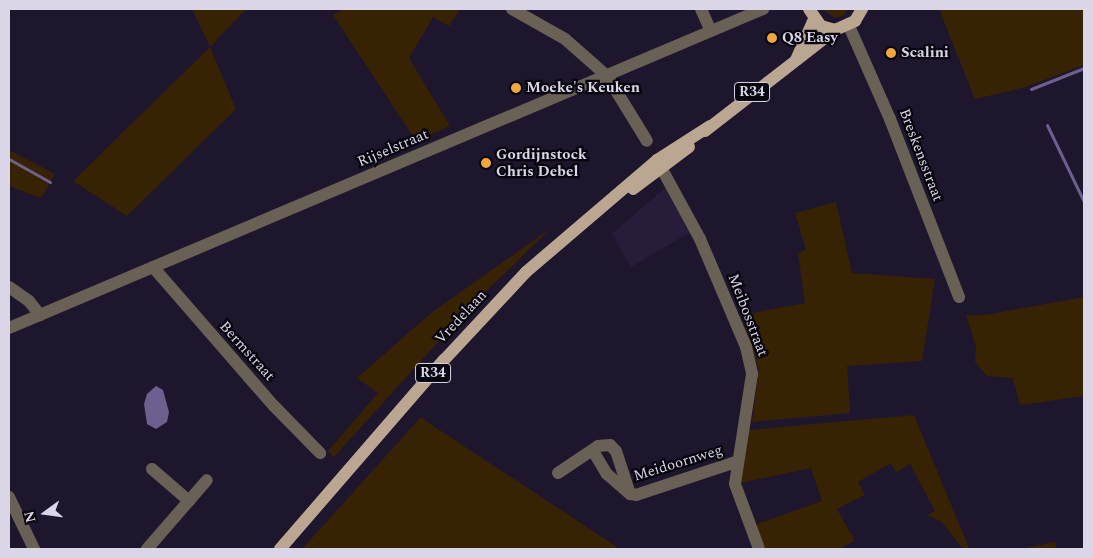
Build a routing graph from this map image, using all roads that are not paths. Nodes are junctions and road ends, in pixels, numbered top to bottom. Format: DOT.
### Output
graph roads {
  1 [pos="512,9"];
  2 [pos="701,9"];
  3 [pos="772,9"];
  4 [pos="862,9"];
  5 [pos="761,10"];
  6 [pos="810,12"];
  7 [pos="849,26"];
  8 [pos="835,30"];
  9 [pos="711,31"];
  10 [pos="796,60"];
  11 [pos="607,76"];
  12 [pos="647,141"];
  13 [pos="660,164"];
  14 [pos="153,267"];
  15 [pos="9,287"];
  16 [pos="958,297"];
  17 [pos="40,316"];
  18 [pos="9,328"];
  19 [pos="593,451"];
  20 [pos="320,453"];
  21 [pos="736,462"];
  22 [pos="152,469"];
  23 [pos="558,473"];
  24 [pos="207,480"];
  25 [pos="630,494"];
  26 [pos="9,497"];
  27 [pos="188,501"];
  28 [pos="34,549"];
  29 [pos="147,549"];
  30 [pos="280,549"];
  31 [pos="759,549"];
  1 -- 11 [label="street"];
  2 -- 9 [label="street"];
  3 -- 5 [label="street, Rijselstraat"];
  4 -- 7 [label="main road"];
  5 -- 9 [label="street, Rijselstraat"];
  6 -- 8 [label="main road"];
  6 -- 10 [label="main road, Vredelaan / R34"];
  7 -- 8 [label="main road"];
  7 -- 16 [label="street, Breskensstraat"];
  8 -- 10 [label="main road, Vredelaan / R34"];
  9 -- 11 [label="street, Rijselstraat"];
  10 -- 13 [label="main road, Vredelaan / R34"];
  11 -- 12 [label="street"];
  11 -- 14 [label="street, Rijselstraat"];
  13 -- 21 [label="street, Meibosstraat"];
  13 -- 30 [label="main road, Vredelaan / R34"];
  14 -- 17 [label="street, Rijselstraat"];
  14 -- 20 [label="street, Bermstraat"];
  15 -- 17 [label="street"];
  17 -- 18 [label="street, Rijselstraat"];
  19 -- 23 [label="street, Meidoornweg"];
  19 -- 25 [label="street, Meidoornweg"];
  19 -- 25 [label="street, Meidoornweg"];
  21 -- 25 [label="street, Meidoornweg"];
  21 -- 31 [label="street, Meibosstraat"];
  22 -- 27 [label="street"];
  24 -- 27 [label="street"];
  26 -- 28 [label="street"];
  27 -- 29 [label="street"];
}
